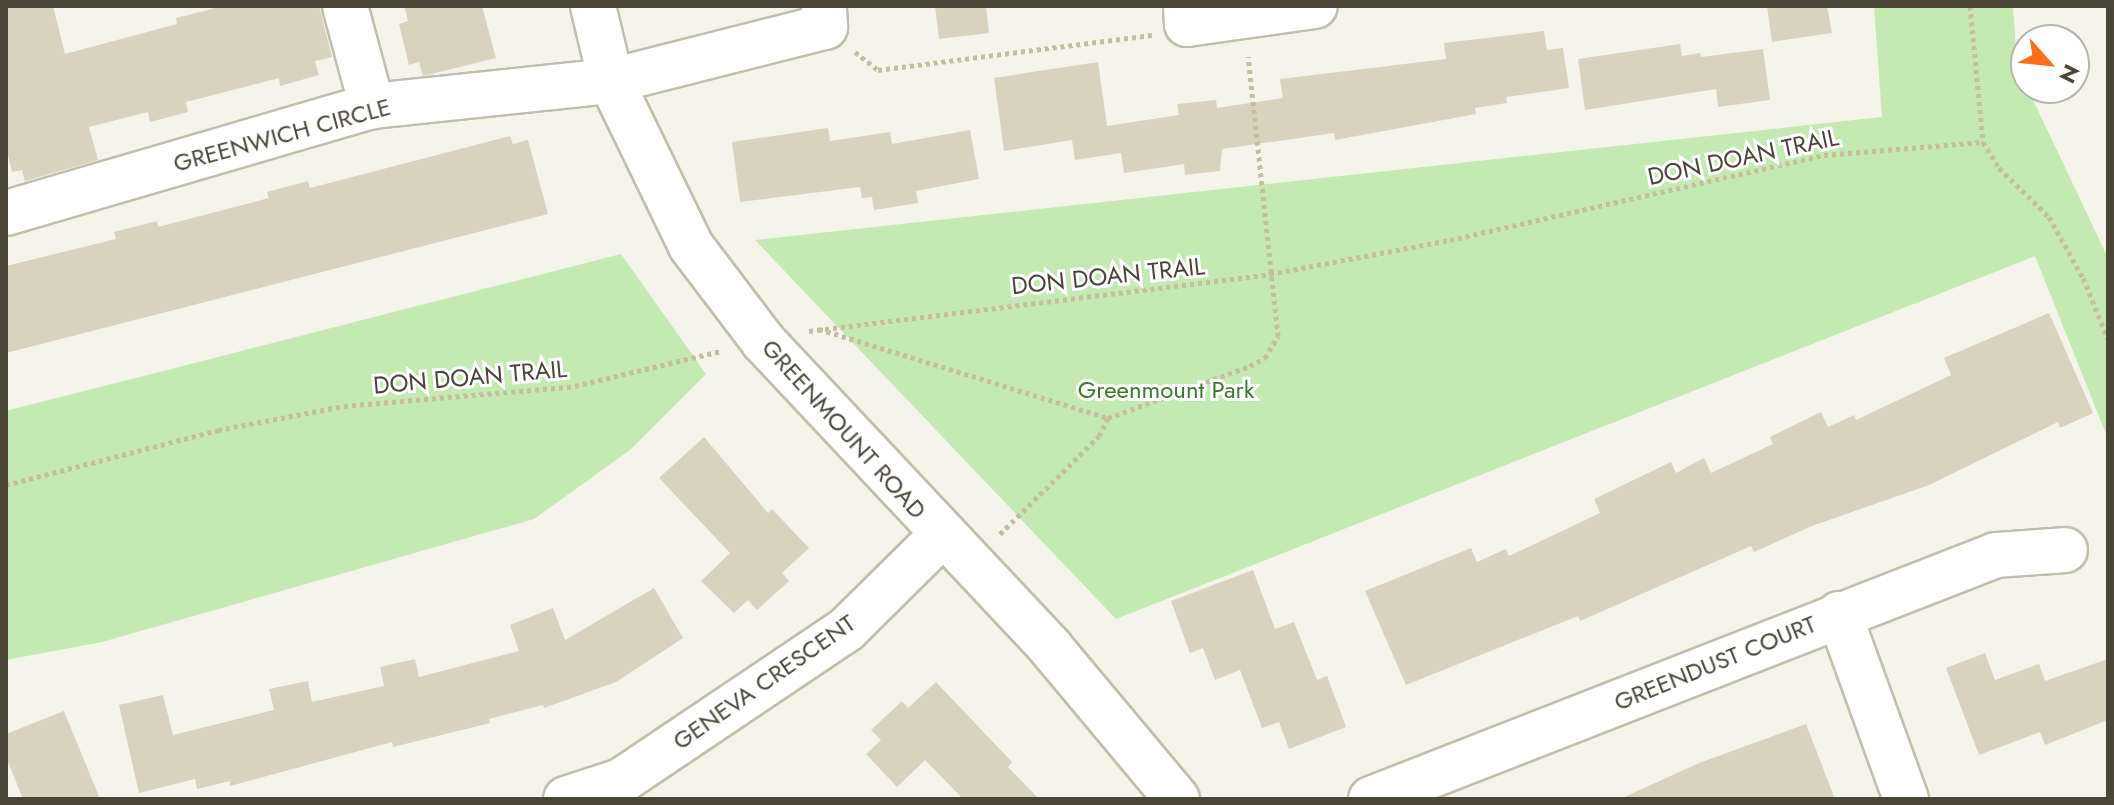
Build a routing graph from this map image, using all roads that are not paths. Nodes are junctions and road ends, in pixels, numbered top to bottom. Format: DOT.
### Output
graph roads {
  1 [pos="345,6"];
  2 [pos="593,6"];
  3 [pos="1315,6"];
  4 [pos="1186,15"];
  5 [pos="824,17"];
  6 [pos="611,81"];
  7 [pos="372,106"];
  8 [pos="6,213"];
  9 [pos="956,550"];
  10 [pos="2065,550"];
  11 [pos="1839,614"];
  12 [pos="566,799"];
  13 [pos="1177,799"];
  14 [pos="1371,799"];
  15 [pos="1906,799"];
  1 -- 7 [label="street"];
  2 -- 6 [label="street, GREENMOUNT ROAD"];
  3 -- 4 [label="street"];
  5 -- 6 [label="street, GREENWICH CIRCLE"];
  6 -- 7 [label="street, GREENWICH CIRCLE"];
  6 -- 9 [label="street, GREENMOUNT ROAD"];
  7 -- 8 [label="street, GREENWICH CIRCLE"];
  9 -- 12 [label="street, GENEVA CRESCENT"];
  9 -- 13 [label="street, GREENMOUNT ROAD"];
  10 -- 11 [label="street, GREENDUST COURT"];
  11 -- 14 [label="street, GREENDUST COURT"];
  11 -- 15 [label="street"];
}
